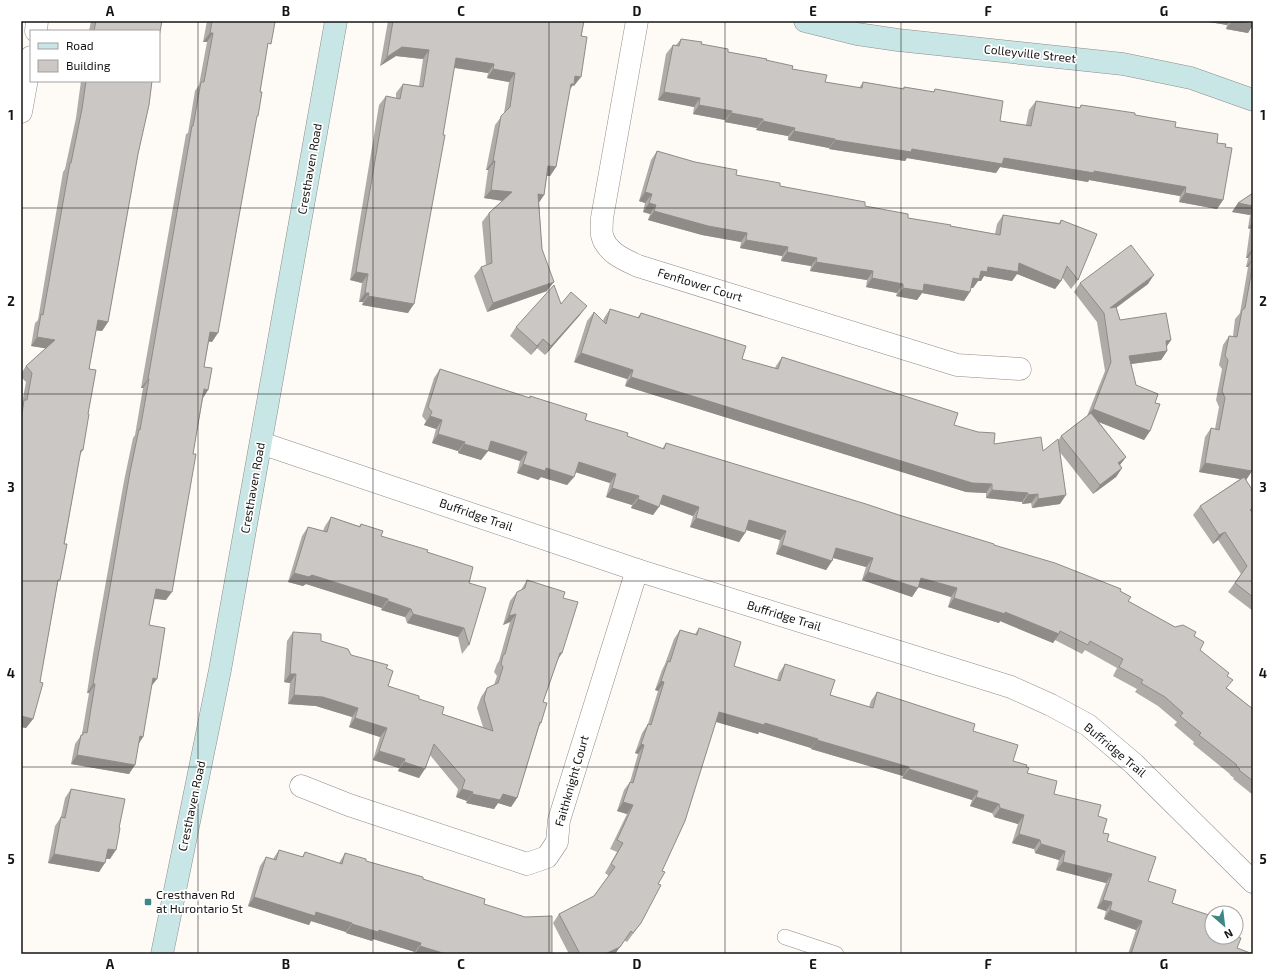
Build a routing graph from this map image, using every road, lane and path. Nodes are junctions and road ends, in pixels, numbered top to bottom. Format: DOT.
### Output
graph roads {
  1 [pos="336,21"];
  2 [pos="637,21"];
  3 [pos="805,21"];
  4 [pos="30,62"];
  5 [pos="1253,100"];
  6 [pos="21,112"];
  7 [pos="1020,369"];
  8 [pos="261,443"];
  9 [pos="636,570"];
  10 [pos="301,786"];
  11 [pos="1253,882"];
  12 [pos="785,937"];
  13 [pos="162,954"];
  14 [pos="836,954"];
  1 -- 8 [label="street, Cresthaven Road"];
  2 -- 7 [label="street, Fenflower Court"];
  3 -- 5 [label="street, Colleyville Street"];
  4 -- 6 [label="street"];
  8 -- 9 [label="street, Buffridge Trail"];
  8 -- 13 [label="street, Cresthaven Road"];
  9 -- 10 [label="street, Faithknight Court"];
  9 -- 11 [label="street, Buffridge Trail"];
  12 -- 14 [label="lane"];
}
